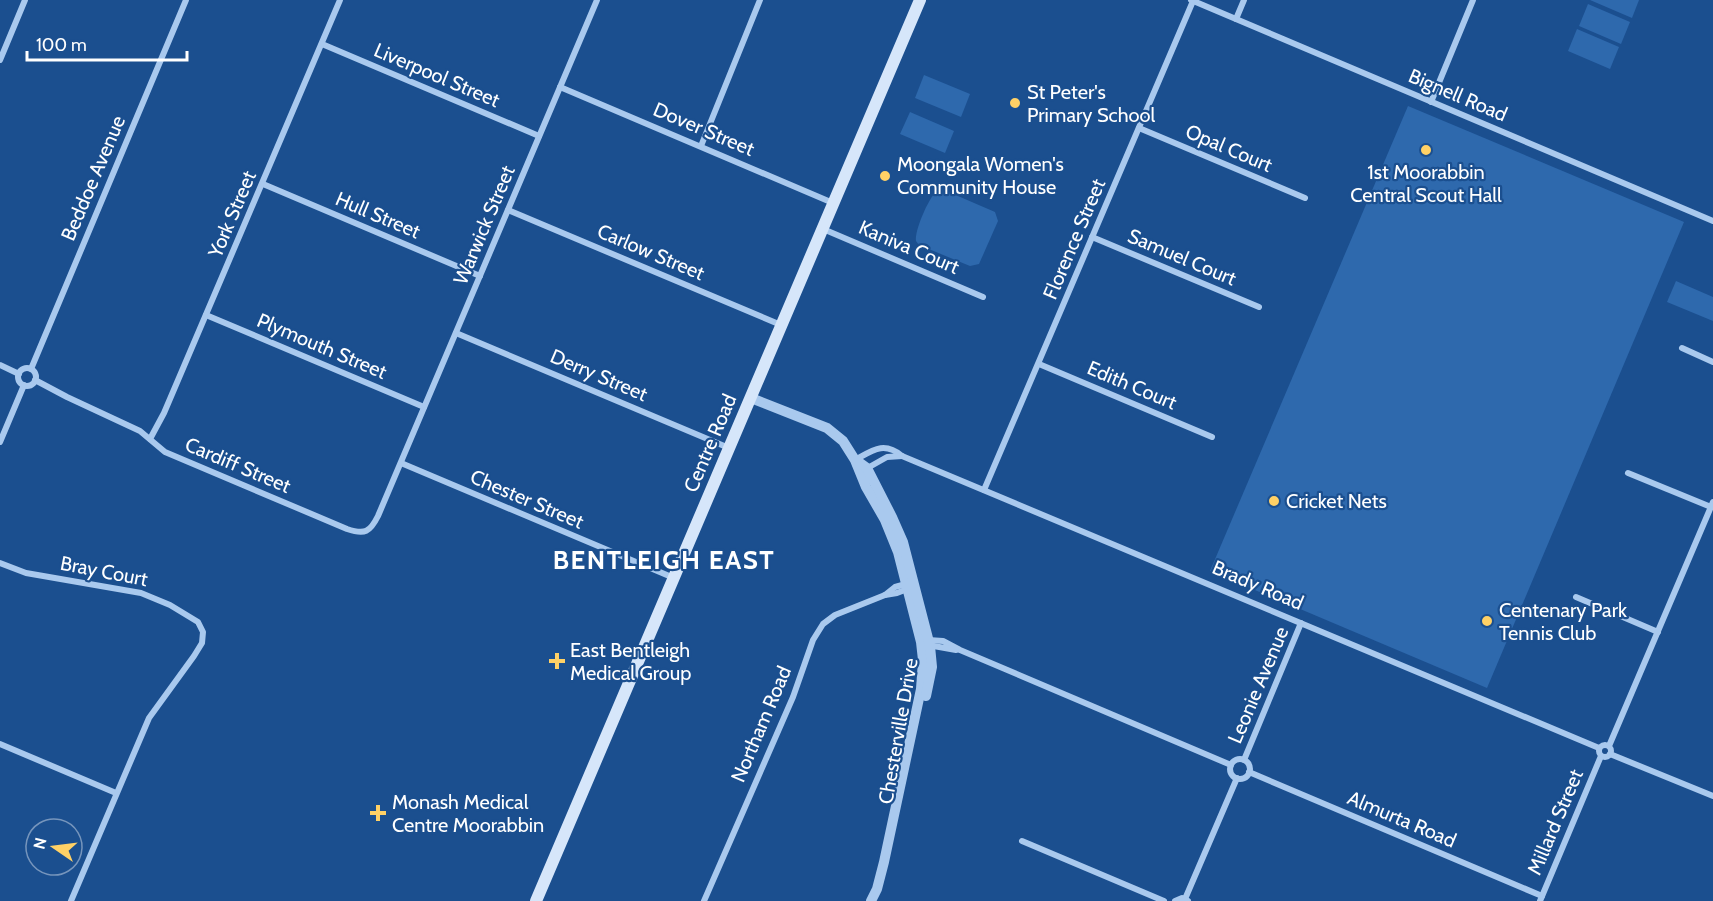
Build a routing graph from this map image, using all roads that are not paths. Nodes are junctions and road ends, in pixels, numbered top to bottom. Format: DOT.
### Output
graph roads {
  1 [pos="26,0"];
  2 [pos="186,0"];
  3 [pos="340,0"];
  4 [pos="597,0"];
  5 [pos="760,0"];
  6 [pos="920,0"];
  7 [pos="1244,0"];
  8 [pos="1473,0"];
  9 [pos="1192,1"];
  10 [pos="1236,19"];
  11 [pos="322,44"];
  12 [pos="0,60"];
  13 [pos="560,87"];
  14 [pos="1431,102"];
  15 [pos="1139,128"];
  16 [pos="539,136"];
  17 [pos="701,146"];
  18 [pos="263,184"];
  19 [pos="1305,198"];
  20 [pos="834,203"];
  21 [pos="508,210"];
  22 [pos="1713,221"];
  23 [pos="823,229"];
  24 [pos="1092,237"];
  25 [pos="480,276"];
  26 [pos="983,297"];
  27 [pos="1259,308"];
  28 [pos="206,315"];
  29 [pos="782,325"];
  30 [pos="456,333"];
  31 [pos="1682,348"];
  32 [pos="1713,362"];
  33 [pos="0,364"];
  34 [pos="1039,364"];
  35 [pos="31,369"];
  36 [pos="19,374"];
  37 [pos="35,380"];
  38 [pos="24,385"];
  39 [pos="751,398"];
  40 [pos="424,407"];
  41 [pos="1212,436"];
  42 [pos="150,439"];
  43 [pos="0,442"];
  44 [pos="729,448"];
  45 [pos="902,456"];
  46 [pos="855,460"];
  47 [pos="401,464"];
  48 [pos="863,471"];
  49 [pos="1628,473"];
  50 [pos="984,490"];
  51 [pos="1712,505"];
  52 [pos="0,563"];
  53 [pos="674,578"];
  54 [pos="909,586"];
  55 [pos="1576,597"];
  56 [pos="1301,623"];
  57 [pos="1658,632"];
  58 [pos="927,643"];
  59 [pos="0,744"];
  60 [pos="1599,748"];
  61 [pos="1610,750"];
  62 [pos="1600,756"];
  63 [pos="1244,760"];
  64 [pos="1231,765"];
  65 [pos="1250,772"];
  66 [pos="1237,778"];
  67 [pos="116,793"];
  68 [pos="1713,795"];
  69 [pos="1022,841"];
  70 [pos="1541,898"];
  71 [pos="1187,900"];
  72 [pos="71,901"];
  73 [pos="536,901"];
  74 [pos="704,901"];
  75 [pos="871,901"];
  76 [pos="879,901"];
  77 [pos="1164,901"];
  78 [pos="1175,901"];
  1 -- 12 [label="street"];
  2 -- 35 [label="street, Beddoe Avenue"];
  3 -- 11 [label="street, York Street"];
  4 -- 13 [label="street, Warwick Street"];
  5 -- 17 [label="street"];
  6 -- 20 [label="main road, Centre Road"];
  7 -- 10 [label="street"];
  8 -- 14 [label="street"];
  9 -- 10 [label="street, Bignell Road"];
  9 -- 15 [label="street, Florence Street"];
  10 -- 14 [label="street, Bignell Road"];
  11 -- 16 [label="street, Liverpool Street"];
  11 -- 18 [label="street, York Street"];
  13 -- 16 [label="street, Warwick Street"];
  13 -- 17 [label="street, Dover Street"];
  14 -- 22 [label="street, Bignell Road"];
  15 -- 19 [label="street, Opal Court"];
  15 -- 24 [label="street, Florence Street"];
  16 -- 21 [label="street, Warwick Street"];
  17 -- 20 [label="street, Dover Street"];
  18 -- 25 [label="street, Hull Street"];
  18 -- 28 [label="street, York Street"];
  20 -- 23 [label="main road, Centre Road"];
  21 -- 25 [label="street, Warwick Street"];
  21 -- 29 [label="street, Carlow Street"];
  23 -- 26 [label="street, Kaniva Court"];
  23 -- 29 [label="main road, Centre Road"];
  24 -- 27 [label="street, Samuel Court"];
  24 -- 34 [label="street, Florence Street"];
  25 -- 30 [label="street, Warwick Street"];
  28 -- 40 [label="street, Plymouth Street"];
  28 -- 42 [label="street, York Street"];
  29 -- 39 [label="main road, Centre Road"];
  30 -- 40 [label="street, Warwick Street"];
  30 -- 44 [label="street, Derry Street"];
  31 -- 32 [label="street"];
  33 -- 36 [label="street"];
  34 -- 41 [label="street, Edith Court"];
  34 -- 50 [label="street, Florence Street"];
  35 -- 36 [label="street"];
  35 -- 37 [label="street"];
  36 -- 38 [label="street"];
  37 -- 38 [label="street"];
  37 -- 42 [label="street, Cardiff Street"];
  38 -- 43 [label="street"];
  39 -- 44 [label="main road, Centre Road"];
  39 -- 46 [label="street"];
  40 -- 47 [label="street, Warwick Street"];
  42 -- 47 [label="street, Cardiff Street"];
  44 -- 53 [label="main road, Centre Road"];
  45 -- 46 [label="street, Brady Road"];
  45 -- 48 [label="street"];
  45 -- 50 [label="street, Brady Road"];
  46 -- 48 [label="street"];
  47 -- 53 [label="street, Chester Street"];
  48 -- 54 [label="street, Chesterville Drive"];
  49 -- 51 [label="street"];
  50 -- 56 [label="street, Brady Road"];
  51 -- 57 [label="street"];
  52 -- 67 [label="street, Bray Court"];
  53 -- 73 [label="main road, Centre Road"];
  54 -- 58 [label="street, Chesterville Drive"];
  54 -- 74 [label="street, Northam Road"];
  55 -- 57 [label="street"];
  56 -- 60 [label="street, Brady Road"];
  56 -- 63 [label="street, Leonie Avenue"];
  57 -- 61 [label="street"];
  58 -- 64 [label="street"];
  58 -- 75 [label="street, Chesterville Drive"];
  58 -- 76 [label="street, Chesterville Drive"];
  59 -- 67 [label="street"];
  60 -- 61 [label="street"];
  60 -- 62 [label="street"];
  61 -- 62 [label="street"];
  61 -- 68 [label="street"];
  62 -- 70 [label="street, Millard Street"];
  63 -- 64 [label="street"];
  63 -- 65 [label="street"];
  64 -- 66 [label="street"];
  65 -- 66 [label="street"];
  65 -- 70 [label="street, Almurta Road"];
  66 -- 71 [label="street"];
  67 -- 72 [label="street"];
  69 -- 77 [label="street"];
  71 -- 78 [label="street"];
}
